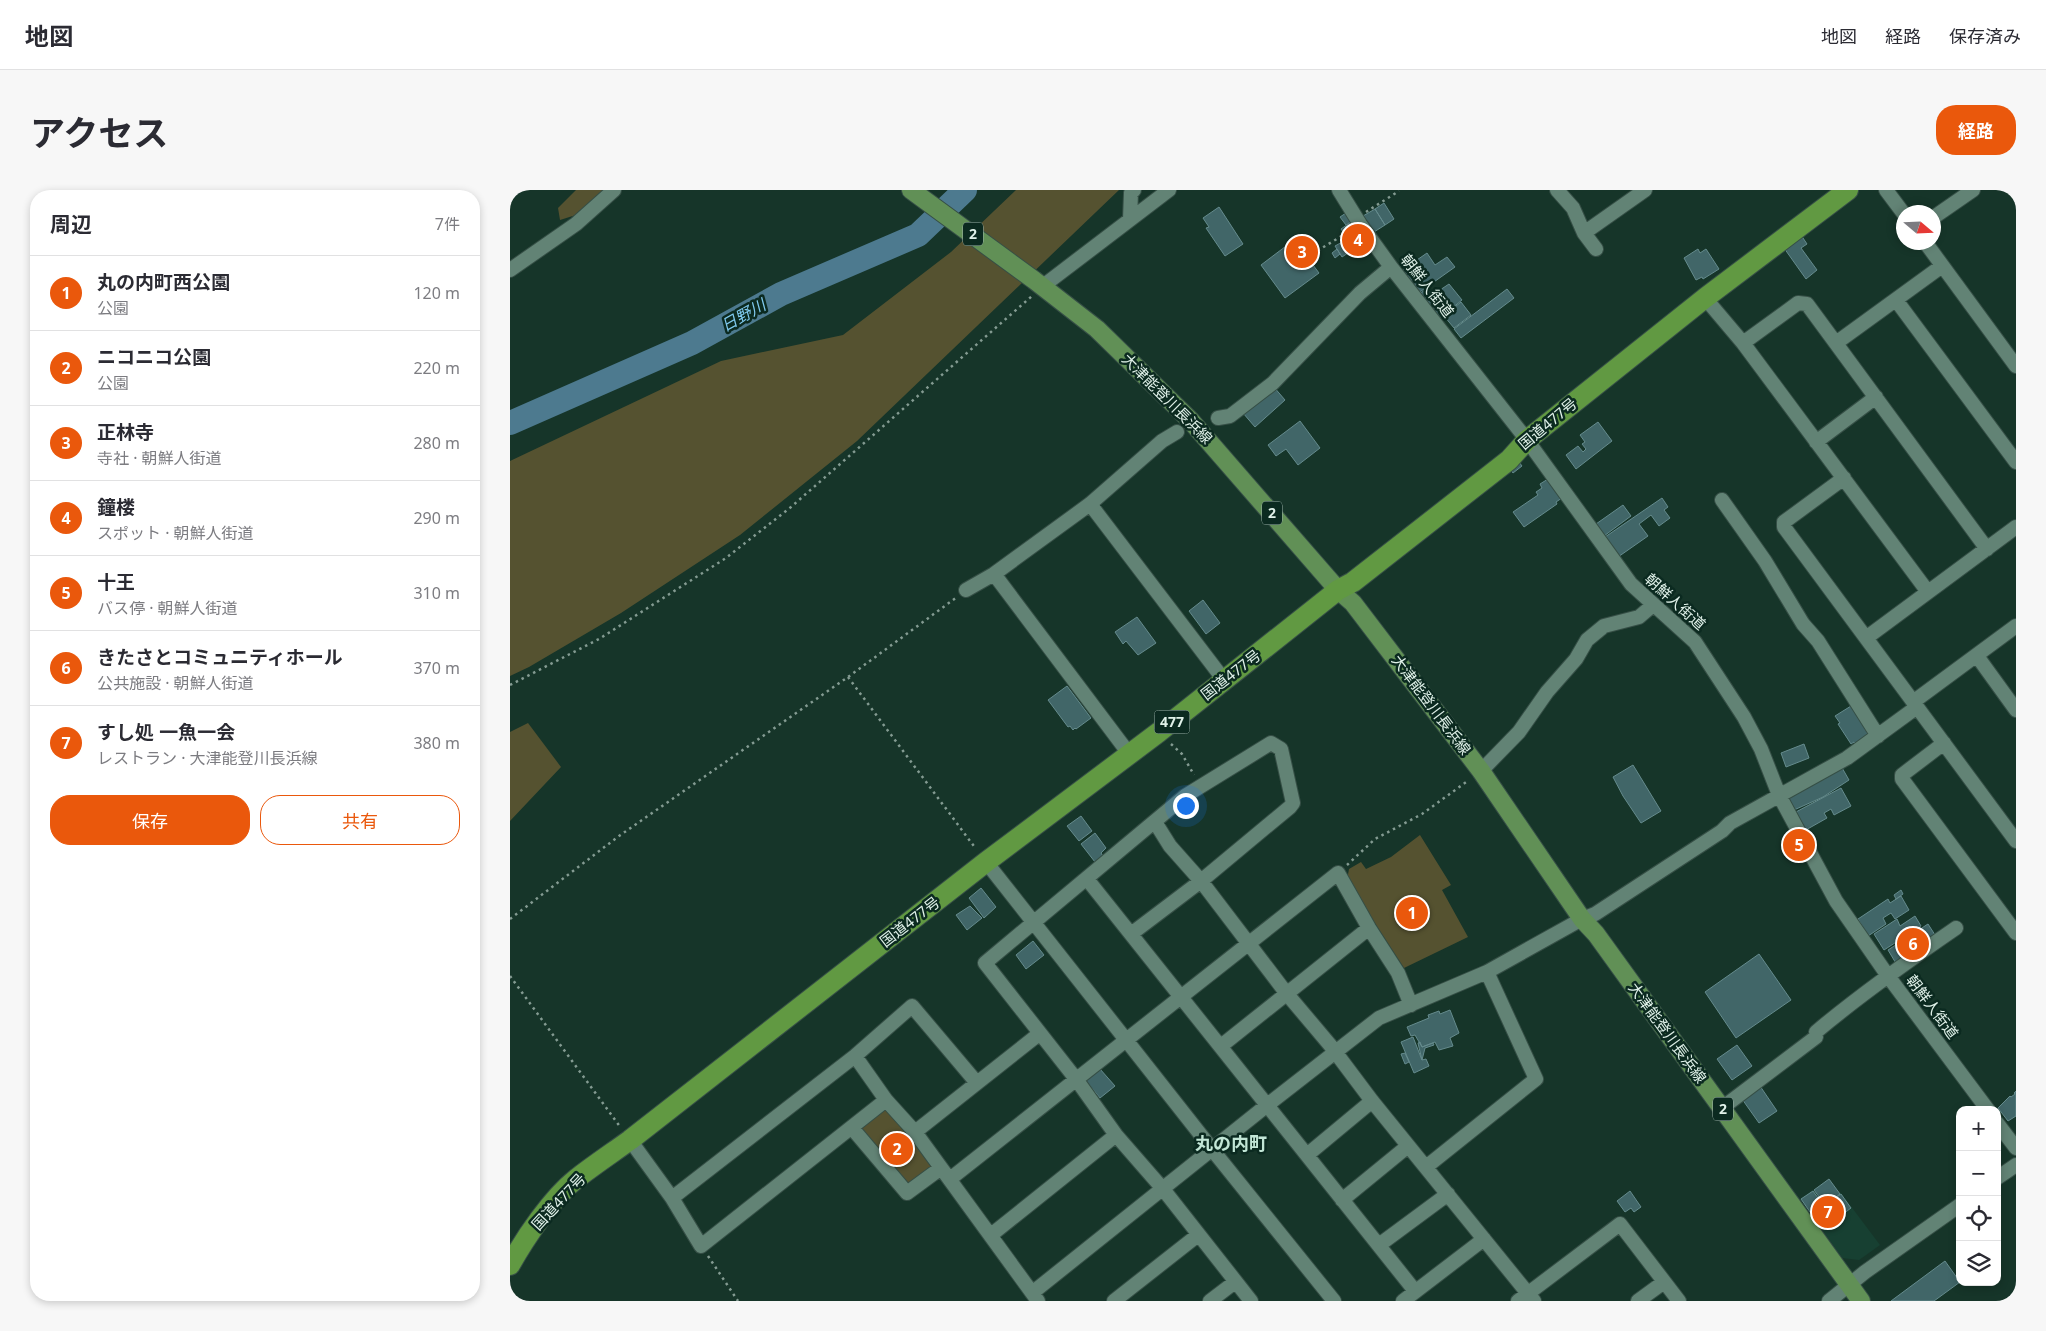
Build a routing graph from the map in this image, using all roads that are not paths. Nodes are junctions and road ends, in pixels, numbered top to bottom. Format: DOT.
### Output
graph roads {
  1 [pos="614,190"];
  2 [pos="911,190"];
  3 [pos="1134,190"];
  4 [pos="1169,190"];
  5 [pos="1339,190"];
  6 [pos="1557,190"];
  7 [pos="1645,190"];
  8 [pos="1848,190"];
  9 [pos="1886,190"];
  10 [pos="1974,190"];
  11 [pos="1897,205"];
  12 [pos="1941,213"];
  13 [pos="1130,219"];
  14 [pos="1584,232"];
  15 [pos="1596,249"];
  16 [pos="1931,250"];
  17 [pos="1942,266"];
  18 [pos="1391,267"];
  19 [pos="510,270"];
  20 [pos="1038,283"];
  21 [pos="1705,298"];
  22 [pos="1896,300"];
  23 [pos="1743,343"];
  24 [pos="1836,343"];
  25 [pos="2016,366"];
  26 [pos="1876,398"];
  27 [pos="1218,418"];
  28 [pos="1177,432"];
  29 [pos="1527,440"];
  30 [pos="1816,442"];
  31 [pos="2016,462"];
  32 [pos="1844,478"];
  33 [pos="1722,500"];
  34 [pos="1090,504"];
  35 [pos="2016,527"];
  36 [pos="1987,549"];
  37 [pos="994,574"];
  38 [pos="966,590"];
  39 [pos="1338,590"];
  40 [pos="1928,592"];
  41 [pos="1653,605"];
  42 [pos="2016,626"];
  43 [pos="1866,638"];
  44 [pos="1977,656"];
  45 [pos="1224,680"];
  46 [pos="1915,704"];
  47 [pos="2016,710"];
  48 [pos="1878,736"];
  49 [pos="1944,743"];
  50 [pos="1130,755"];
  51 [pos="1481,771"];
  52 [pos="1779,795"];
  53 [pos="1155,822"];
  54 [pos="2016,841"];
  55 [pos="986,862"];
  56 [pos="1087,879"];
  57 [pos="1201,881"];
  58 [pos="1582,919"];
  59 [pos="1033,922"];
  60 [pos="1370,928"];
  61 [pos="1956,928"];
  62 [pos="2016,933"];
  63 [pos="1131,934"];
  64 [pos="1248,943"];
  65 [pos="1486,972"];
  66 [pos="1888,976"];
  67 [pos="1287,994"];
  68 [pos="1179,997"];
  69 [pos="1411,1004"];
  70 [pos="1039,1034"];
  71 [pos="1126,1039"];
  72 [pos="1221,1046"];
  73 [pos="1335,1052"];
  74 [pos="855,1056"];
  75 [pos="1076,1079"];
  76 [pos="977,1083"];
  77 [pos="886,1100"];
  78 [pos="1372,1102"];
  79 [pos="1266,1106"];
  80 [pos="1985,1106"];
  81 [pos="1722,1108"];
  82 [pos="2001,1127"];
  83 [pos="852,1128"];
  84 [pos="915,1132"];
  85 [pos="1116,1135"];
  86 [pos="630,1140"];
  87 [pos="1408,1146"];
  88 [pos="2016,1148"];
  89 [pos="1213,1150"];
  90 [pos="1307,1155"];
  91 [pos="2016,1165"];
  92 [pos="1426,1167"];
  93 [pos="945,1173"];
  94 [pos="2001,1175"];
  95 [pos="1163,1189"];
  96 [pos="1448,1194"];
  97 [pos="672,1198"];
  98 [pos="1342,1200"];
  99 [pos="1956,1208"];
  100 [pos="991,1235"];
  101 [pos="1198,1235"];
  102 [pos="1484,1239"];
  103 [pos="1379,1245"];
  104 [pos="510,1265"];
  105 [pos="1235,1282"];
  106 [pos="1664,1282"];
  107 [pos="1849,1286"];
  108 [pos="1415,1291"];
  109 [pos="1035,1297"];
  110 [pos="1526,1298"];
  111 [pos="1114,1301"];
  112 [pos="1210,1301"];
  113 [pos="1251,1301"];
  114 [pos="1334,1301"];
  115 [pos="1402,1301"];
  116 [pos="1638,1301"];
  117 [pos="1679,1301"];
  118 [pos="1829,1301"];
  119 [pos="1861,1301"];
  1 -- 19 [label="street"];
  2 -- 20 [label="main road, 大津能登川長浜線 / 2"];
  3 -- 13 [label="street"];
  4 -- 13 [label="street"];
  5 -- 18 [label="street, 朝鮮人街道"];
  6 -- 14 [label="street"];
  7 -- 14 [label="street"];
  8 -- 21 [label="highway, 国道477号 / 477"];
  9 -- 11 [label="street"];
  10 -- 12 [label="street"];
  13 -- 20 [label="street"];
  14 -- 15 [label="street"];
  16 -- 17 [label="street"];
  17 -- 22 [label="street"];
  17 -- 25 [label="street"];
  18 -- 27 [label="street"];
  18 -- 29 [label="street, 朝鮮人街道"];
  20 -- 39 [label="main road, 大津能登川長浜線 / 2"];
  21 -- 23 [label="street"];
  21 -- 29 [label="highway, 国道477号 / 477"];
  22 -- 24 [label="street"];
  22 -- 31 [label="street"];
  23 -- 24 [label="street"];
  23 -- 30 [label="street"];
  24 -- 26 [label="street"];
  26 -- 30 [label="street"];
  26 -- 36 [label="street"];
  28 -- 34 [label="street"];
  29 -- 39 [label="highway, 国道477号 / 477"];
  29 -- 41 [label="street, 朝鮮人街道"];
  30 -- 32 [label="street"];
  32 -- 40 [label="street"];
  32 -- 43 [label="street"];
  33 -- 48 [label="street"];
  34 -- 37 [label="street"];
  34 -- 45 [label="street"];
  35 -- 36 [label="street"];
  36 -- 40 [label="street"];
  37 -- 38 [label="street"];
  37 -- 50 [label="street"];
  39 -- 45 [label="highway, 国道477号 / 477"];
  39 -- 51 [label="main road, 大津能登川長浜線 / 2"];
  40 -- 43 [label="street"];
  41 -- 51 [label="street"];
  41 -- 52 [label="street, 朝鮮人街道"];
  42 -- 44 [label="street"];
  43 -- 46 [label="street"];
  44 -- 46 [label="street"];
  44 -- 47 [label="street"];
  45 -- 50 [label="highway, 国道477号 / 477"];
  46 -- 48 [label="street"];
  46 -- 49 [label="street"];
  48 -- 52 [label="street"];
  49 -- 54 [label="street"];
  49 -- 62 [label="street"];
  50 -- 55 [label="highway, 国道477号 / 477"];
  51 -- 58 [label="main road, 大津能登川長浜線 / 2"];
  52 -- 58 [label="street"];
  52 -- 66 [label="street, 朝鮮人街道"];
  53 -- 56 [label="street"];
  53 -- 57 [label="street"];
  53 -- 57 [label="street"];
  55 -- 59 [label="street"];
  55 -- 86 [label="highway, 国道477号 / 477"];
  56 -- 59 [label="street"];
  56 -- 63 [label="street"];
  57 -- 63 [label="street"];
  57 -- 64 [label="street"];
  58 -- 65 [label="street"];
  58 -- 81 [label="main road, 大津能登川長浜線 / 2"];
  59 -- 70 [label="street"];
  59 -- 71 [label="street"];
  60 -- 64 [label="street"];
  60 -- 67 [label="street"];
  60 -- 69 [label="street"];
  61 -- 66 [label="street"];
  63 -- 68 [label="street"];
  64 -- 67 [label="street"];
  64 -- 68 [label="street"];
  65 -- 69 [label="street"];
  65 -- 92 [label="street"];
  66 -- 80 [label="street, 朝鮮人街道"];
  66 -- 81 [label="street"];
  67 -- 72 [label="street"];
  67 -- 73 [label="street"];
  68 -- 71 [label="street"];
  68 -- 72 [label="street"];
  69 -- 73 [label="street"];
  70 -- 75 [label="street"];
  70 -- 76 [label="street"];
  71 -- 75 [label="street"];
  71 -- 89 [label="street"];
  72 -- 79 [label="street"];
  73 -- 78 [label="street"];
  73 -- 79 [label="street"];
  74 -- 76 [label="street"];
  74 -- 77 [label="street"];
  74 -- 97 [label="street"];
  75 -- 85 [label="street"];
  75 -- 93 [label="street"];
  76 -- 84 [label="street"];
  77 -- 83 [label="street"];
  77 -- 84 [label="street"];
  78 -- 87 [label="street"];
  78 -- 90 [label="street"];
  79 -- 89 [label="street"];
  79 -- 90 [label="street"];
  81 -- 107 [label="main road, 大津能登川長浜線 / 2"];
  82 -- 88 [label="street"];
  83 -- 93 [label="street"];
  83 -- 97 [label="street"];
  84 -- 93 [label="street"];
  85 -- 95 [label="street"];
  85 -- 100 [label="street"];
  86 -- 97 [label="street"];
  86 -- 104 [label="highway, 国道477号 / 477"];
  87 -- 92 [label="street"];
  87 -- 98 [label="street"];
  89 -- 95 [label="street"];
  89 -- 114 [label="street"];
  90 -- 98 [label="street"];
  91 -- 94 [label="street"];
  92 -- 96 [label="street"];
  93 -- 100 [label="street"];
  95 -- 101 [label="street"];
  95 -- 109 [label="street"];
  96 -- 102 [label="street"];
  96 -- 103 [label="street"];
  98 -- 103 [label="street"];
  99 -- 107 [label="street"];
  100 -- 109 [label="street"];
  101 -- 105 [label="street"];
  101 -- 111 [label="street"];
  102 -- 108 [label="street"];
  102 -- 110 [label="street"];
  103 -- 108 [label="street"];
  105 -- 112 [label="street"];
  105 -- 113 [label="street"];
  106 -- 110 [label="street"];
  106 -- 116 [label="street"];
  106 -- 117 [label="street"];
  107 -- 118 [label="street"];
  107 -- 119 [label="main road, 大津能登川長浜線 / 2"];
  108 -- 115 [label="street"];
}
